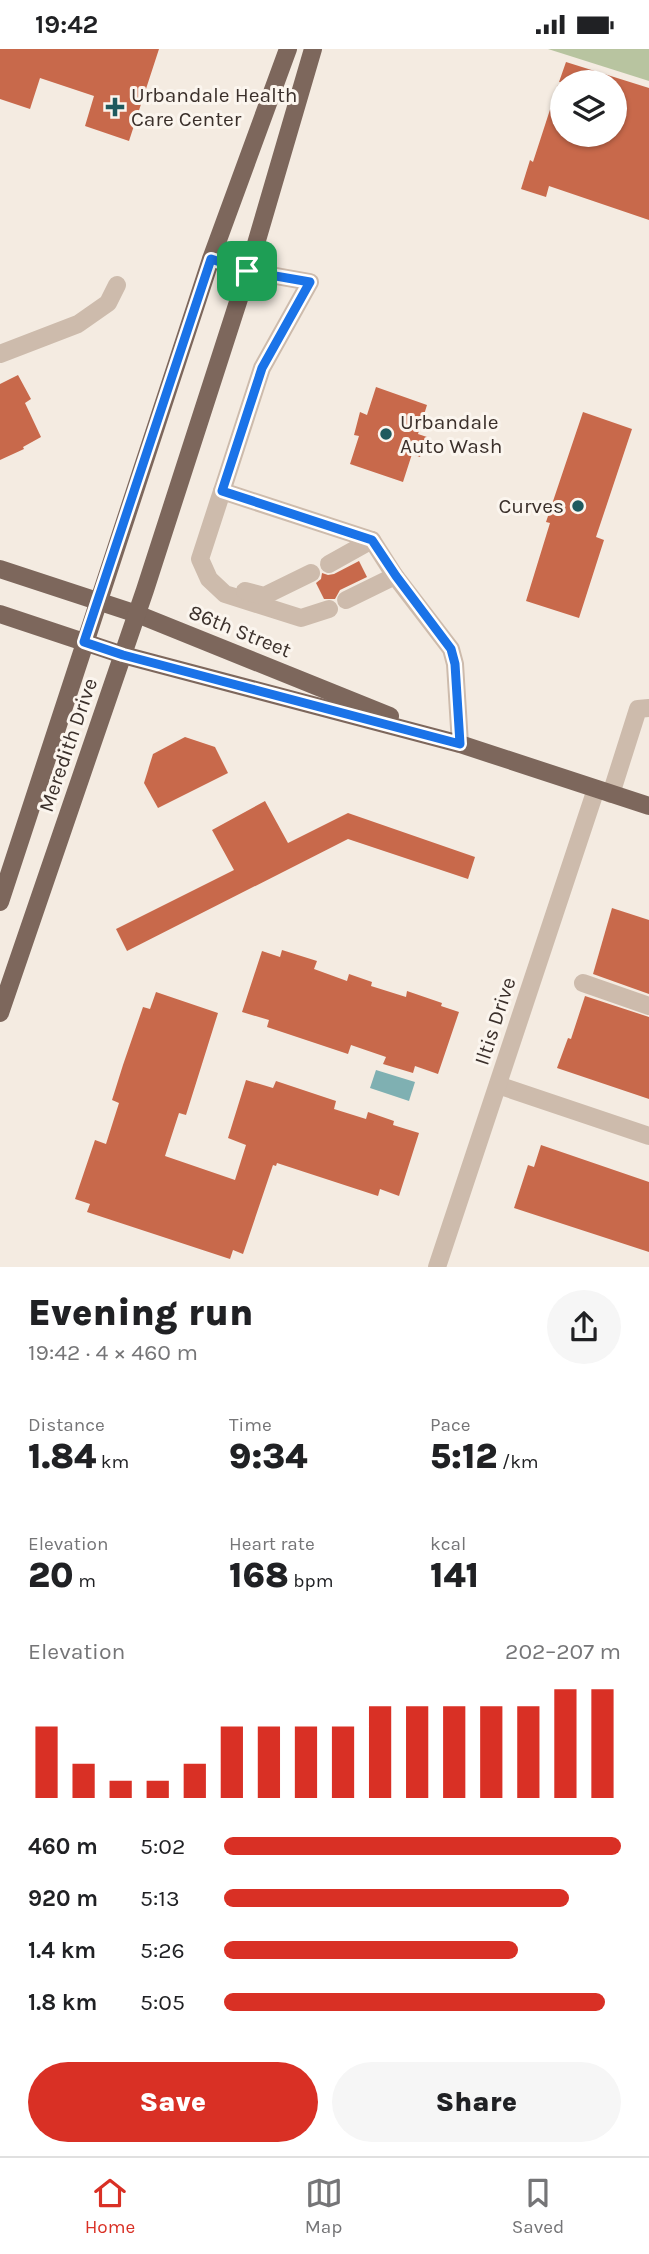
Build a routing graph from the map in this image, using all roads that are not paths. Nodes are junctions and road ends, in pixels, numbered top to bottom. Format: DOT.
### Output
graph roads {
  1 [pos="288,49"];
  2 [pos="313,49"];
  3 [pos="211,259"];
  4 [pos="247,271"];
  5 [pos="117,285"];
  6 [pos="0,354"];
  7 [pos="222,491"];
  8 [pos="372,540"];
  9 [pos="328,564"];
  10 [pos="0,569"];
  11 [pos="311,573"];
  12 [pos="396,576"];
  13 [pos="208,579"];
  14 [pos="346,600"];
  15 [pos="98,601"];
  16 [pos="329,609"];
  17 [pos="0,614"];
  18 [pos="138,614"];
  19 [pos="84,642"];
  20 [pos="123,655"];
  21 [pos="649,708"];
  22 [pos="460,744"];
  23 [pos="604,791"];
  24 [pos="649,806"];
  25 [pos="0,902"];
  26 [pos="583,983"];
  27 [pos="649,1006"];
  28 [pos="0,1013"];
  29 [pos="498,1085"];
  30 [pos="649,1136"];
  31 [pos="437,1267"];
  1 -- 3 [label="main road, Meredith Drive"];
  2 -- 4 [label="main road, Meredith Drive"];
  3 -- 4 [label="street"];
  3 -- 15 [label="main road, Meredith Drive"];
  4 -- 7 [label="street"];
  4 -- 18 [label="main road, Meredith Drive"];
  5 -- 6 [label="street"];
  7 -- 8 [label="street"];
  7 -- 13 [label="street"];
  8 -- 9 [label="street"];
  8 -- 12 [label="street"];
  10 -- 15 [label="main road, 86th Street"];
  11 -- 13 [label="street"];
  12 -- 14 [label="street"];
  12 -- 22 [label="street"];
  13 -- 16 [label="street"];
  15 -- 18 [label="main road, 86th Street"];
  15 -- 19 [label="main road, Meredith Drive"];
  17 -- 19 [label="main road, 86th Street"];
  18 -- 20 [label="main road, Meredith Drive"];
  18 -- 22 [label="main road, 86th Street"];
  19 -- 20 [label="main road, 86th Street"];
  19 -- 25 [label="main road, Meredith Drive"];
  20 -- 22 [label="main road, 86th Street"];
  20 -- 28 [label="main road, Meredith Drive"];
  21 -- 23 [label="street, Iltis Drive"];
  22 -- 23 [label="main road, 86th Street"];
  23 -- 24 [label="main road, 86th Street"];
  23 -- 29 [label="street, Iltis Drive"];
  26 -- 27 [label="street"];
  29 -- 30 [label="street"];
  29 -- 31 [label="street, Iltis Drive"];
}
